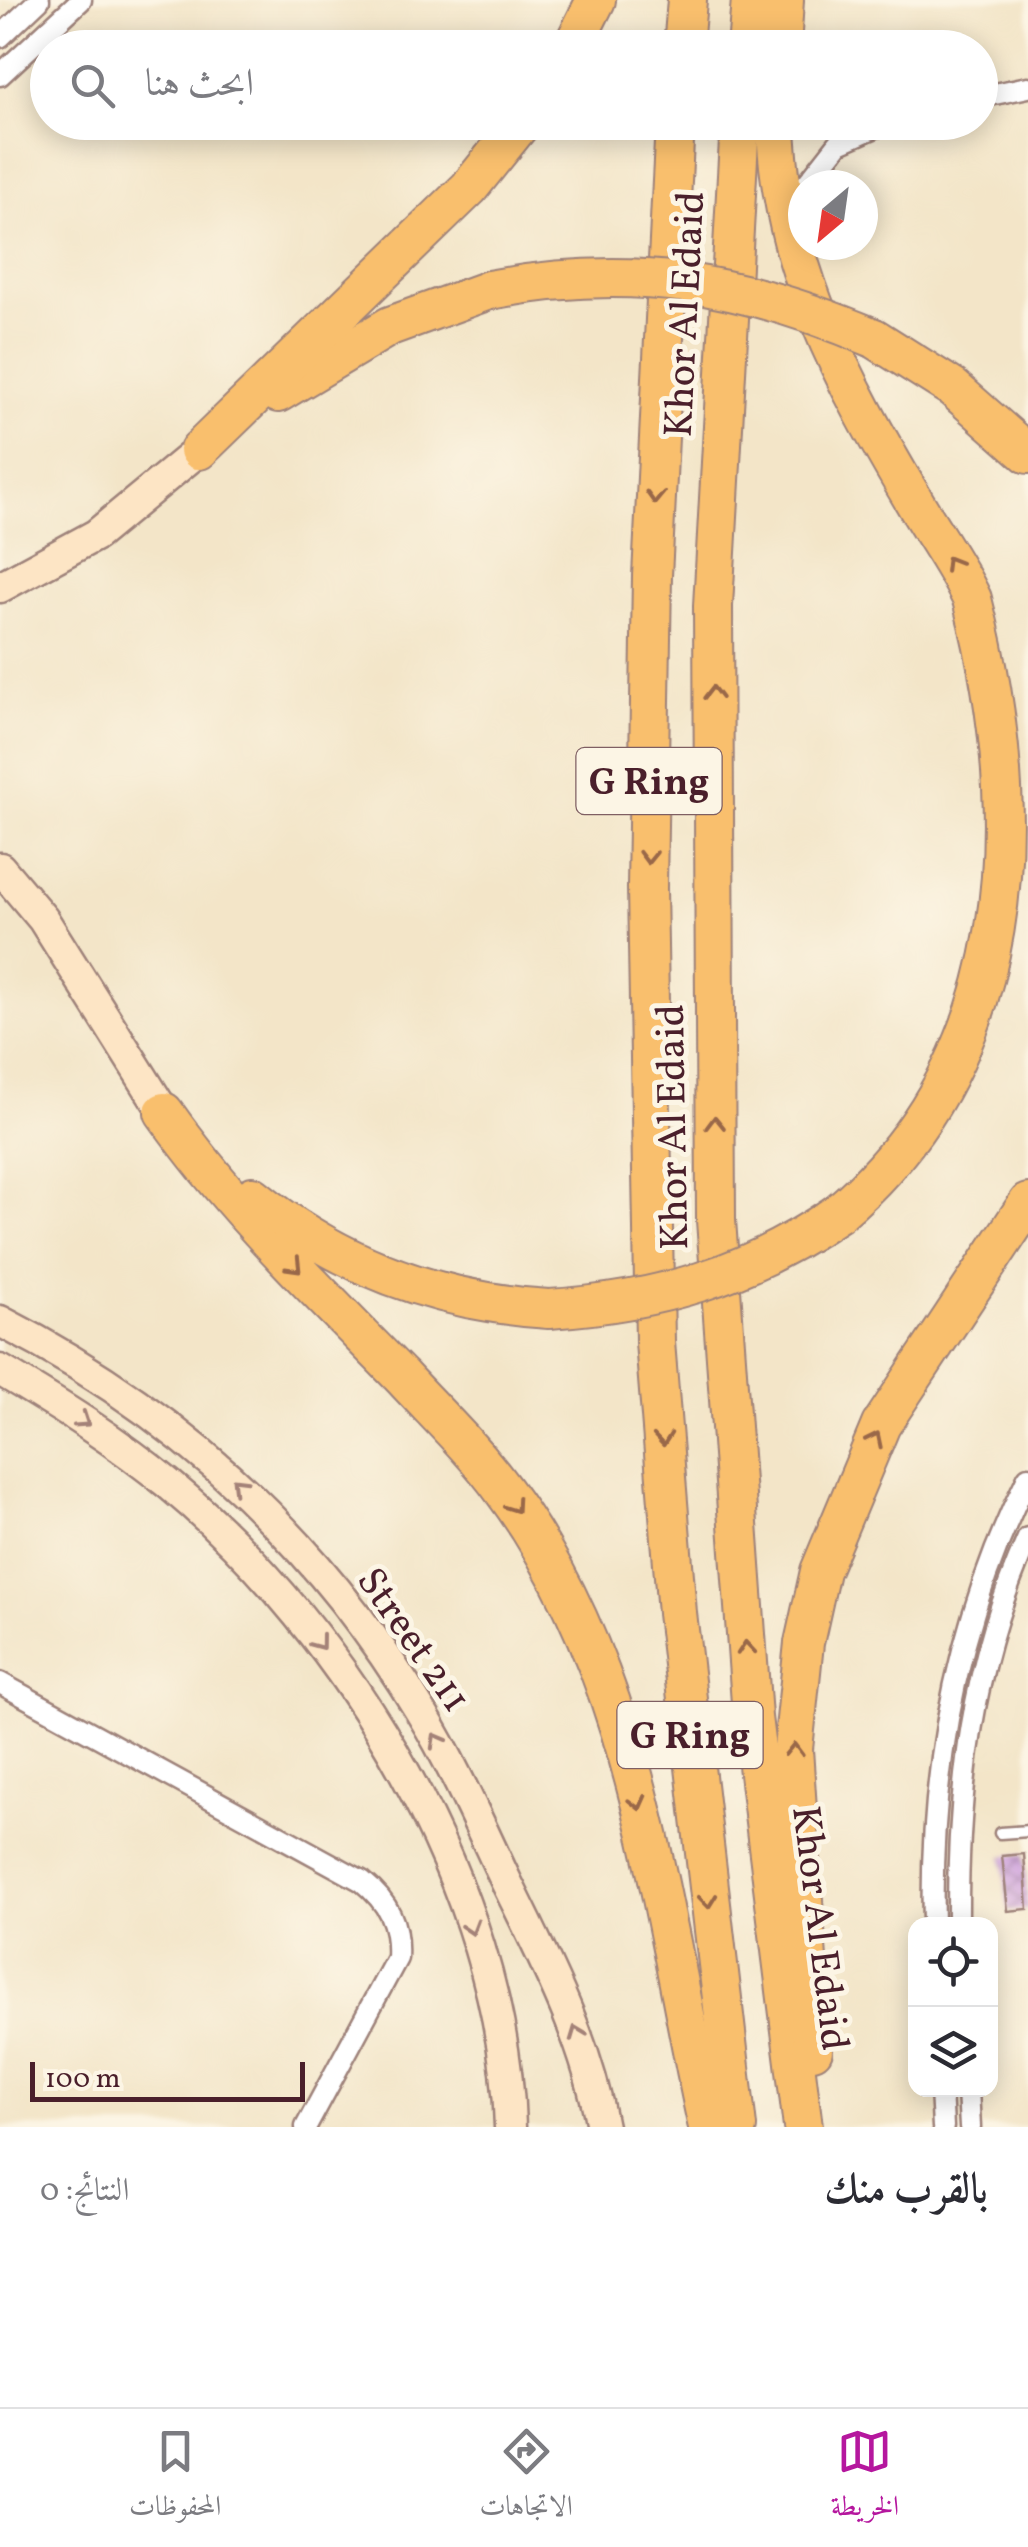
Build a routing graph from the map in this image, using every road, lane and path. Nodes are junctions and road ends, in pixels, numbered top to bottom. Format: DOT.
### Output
graph roads {
  1 [pos="39,0"];
  2 [pos="81,0"];
  3 [pos="596,0"];
  4 [pos="687,0"];
  5 [pos="751,0"];
  6 [pos="784,0"];
  7 [pos="49,30"];
  8 [pos="581,30"];
  9 [pos="684,30"];
  10 [pos="748,30"];
  11 [pos="782,30"];
  12 [pos="0,37"];
  13 [pos="30,47"];
  14 [pos="0,75"];
  15 [pos="1028,86"];
  16 [pos="998,93"];
  17 [pos="507,140"];
  18 [pos="674,140"];
  19 [pos="739,140"];
  20 [pos="780,140"];
  21 [pos="847,140"];
  22 [pos="816,170"];
  23 [pos="788,174"];
  24 [pos="802,260"];
  25 [pos="199,450"];
  26 [pos="1028,454"];
  27 [pos="0,587"];
  28 [pos="0,868"];
  29 [pos="164,1112"];
  30 [pos="1028,1203"];
  31 [pos="0,1321"];
  32 [pos="0,1370"];
  33 [pos="1028,1477"];
  34 [pos="1028,1538"];
  35 [pos="0,1683"];
  36 [pos="1028,1831"];
  37 [pos="1000,1833"];
  38 [pos="933,1917"];
  39 [pos="958,1917"];
  40 [pos="941,2097"];
  41 [pos="968,2097"];
  42 [pos="306,2127"];
  43 [pos="510,2127"];
  44 [pos="602,2127"];
  45 [pos="708,2127"];
  46 [pos="737,2127"];
  47 [pos="803,2127"];
  48 [pos="816,2127"];
  49 [pos="943,2127"];
  50 [pos="970,2127"];
  1 -- 12 [label="street"];
  2 -- 7 [label="street"];
  3 -- 8 [label="highway"];
  4 -- 9 [label="highway"];
  5 -- 10 [label="highway"];
  6 -- 11 [label="highway"];
  13 -- 14 [label="street"];
  15 -- 16 [label="street"];
  17 -- 25 [label="highway"];
  18 -- 46 [label="highway, Khor Al Edaid / G Ring, one-way"];
  47 -- 19 [label="highway, Khor Al Edaid / G Ring, one-way"];
  20 -- 23 [label="highway"];
  21 -- 22 [label="street"];
  29 -- 24 [label="highway, one-way, bridge"];
  25 -- 26 [label="highway, bridge"];
  25 -- 27 [label="main road"];
  28 -- 29 [label="main road"];
  29 -- 45 [label="highway, one-way"];
  48 -- 30 [label="highway, one-way"];
  44 -- 31 [label="main road, Street 211, one-way"];
  32 -- 43 [label="main road, Street 211, one-way"];
  33 -- 38 [label="street"];
  34 -- 39 [label="street"];
  35 -- 42 [label="street"];
  36 -- 37 [label="lane"];
  40 -- 49 [label="street"];
  41 -- 50 [label="street"];
}
